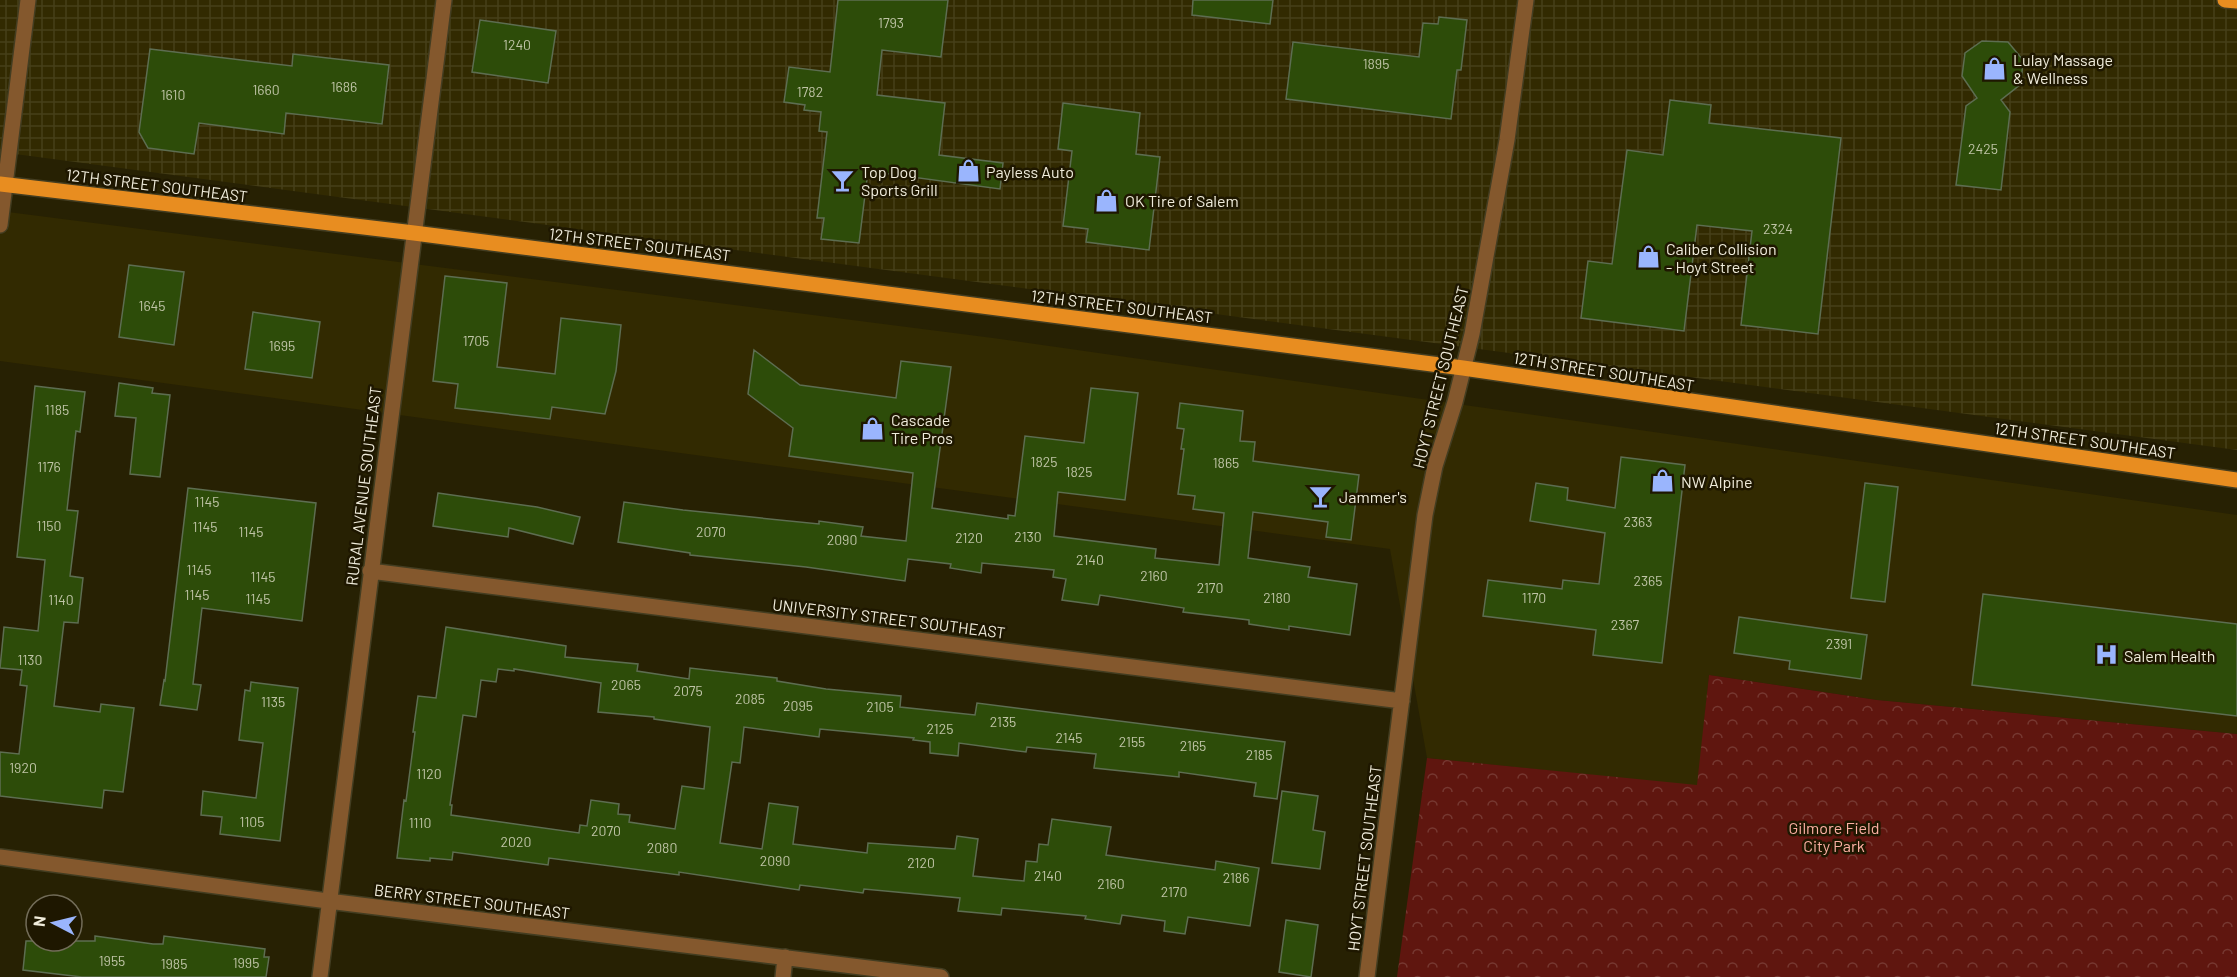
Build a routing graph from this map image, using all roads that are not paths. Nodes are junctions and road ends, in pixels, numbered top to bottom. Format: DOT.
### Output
graph roads {
  1 [pos="28,0"];
  2 [pos="444,0"];
  3 [pos="1526,0"];
  4 [pos="2225,0"];
  5 [pos="2237,2"];
  6 [pos="3,184"];
  7 [pos="0,225"];
  8 [pos="414,233"];
  9 [pos="1463,368"];
  10 [pos="2237,480"];
  11 [pos="370,571"];
  12 [pos="1402,701"];
  13 [pos="0,857"];
  14 [pos="328,901"];
  15 [pos="785,957"];
  16 [pos="320,977"];
  17 [pos="783,977"];
  18 [pos="941,977"];
  19 [pos="1367,977"];
  1 -- 6 [label="street"];
  2 -- 8 [label="street, RURAL AVENUE SOUTHEAST"];
  3 -- 9 [label="street, HOYT STREET SOUTHEAST"];
  4 -- 5 [label="main road"];
  6 -- 7 [label="street"];
  6 -- 8 [label="main road, 12TH STREET SOUTHEAST"];
  8 -- 9 [label="main road, 12TH STREET SOUTHEAST"];
  8 -- 11 [label="street, RURAL AVENUE SOUTHEAST"];
  9 -- 10 [label="main road, 12TH STREET SOUTHEAST"];
  9 -- 12 [label="street, HOYT STREET SOUTHEAST"];
  11 -- 12 [label="street, UNIVERSITY STREET SOUTHEAST"];
  11 -- 14 [label="street, RURAL AVENUE SOUTHEAST"];
  12 -- 19 [label="street, HOYT STREET SOUTHEAST"];
  13 -- 14 [label="street, BERRY STREET SOUTHEAST"];
  14 -- 15 [label="street, BERRY STREET SOUTHEAST"];
  14 -- 16 [label="street, RURAL AVENUE SOUTHEAST"];
  15 -- 17 [label="street"];
  15 -- 18 [label="street, BERRY STREET SOUTHEAST"];
}
